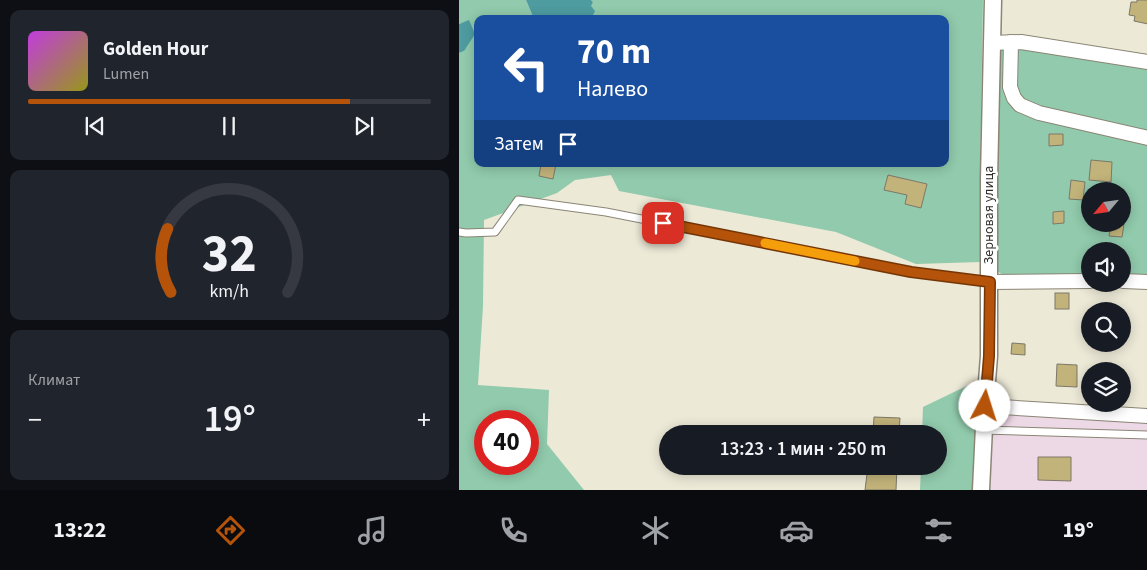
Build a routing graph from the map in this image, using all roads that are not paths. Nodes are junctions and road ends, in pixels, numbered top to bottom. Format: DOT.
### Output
graph roads {
  1 [pos="993,0"];
  2 [pos="1011,42"];
  3 [pos="991,43"];
  4 [pos="1147,62"];
  5 [pos="1147,138"];
  6 [pos="459,232"];
  7 [pos="1081,281"];
  8 [pos="1131,281"];
  9 [pos="990,282"];
  10 [pos="1147,282"];
  11 [pos="985,406"];
  12 [pos="1147,416"];
  13 [pos="983,430"];
  14 [pos="1147,435"];
  15 [pos="981,490"];
  1 -- 3 [label="street, Зерновая улица"];
  2 -- 3 [label="street"];
  2 -- 4 [label="street"];
  2 -- 5 [label="street"];
  3 -- 9 [label="street, Зерновая улица"];
  6 -- 9 [label="lane"];
  7 -- 9 [label="street"];
  8 -- 10 [label="street"];
  9 -- 11 [label="street, Зерновая улица"];
  11 -- 12 [label="street"];
  11 -- 13 [label="street, Зерновая улица"];
  13 -- 14 [label="lane"];
  13 -- 15 [label="street, Зерновая улица"];
}
